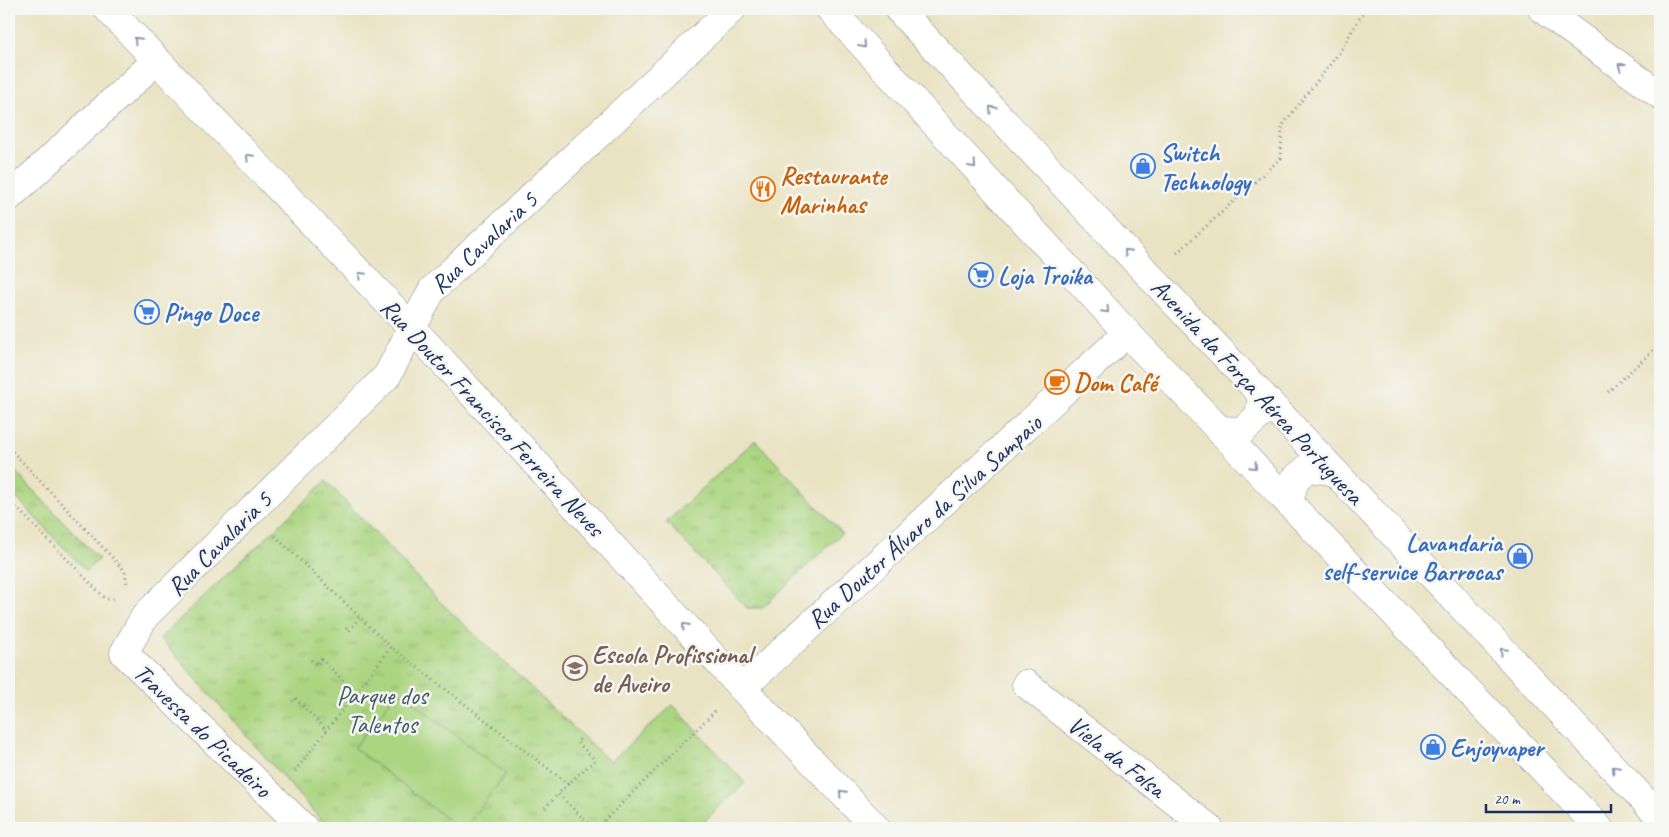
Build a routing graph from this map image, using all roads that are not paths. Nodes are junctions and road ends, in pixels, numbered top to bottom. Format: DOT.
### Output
graph roads {
  1 [pos="108,9"];
  2 [pos="732,9"];
  3 [pos="830,9"];
  4 [pos="898,9"];
  5 [pos="1542,9"];
  6 [pos="156,61"];
  7 [pos="1660,95"];
  8 [pos="9,197"];
  9 [pos="412,328"];
  10 [pos="1127,333"];
  11 [pos="1262,395"];
  12 [pos="1219,429"];
  13 [pos="1334,471"];
  14 [pos="1289,503"];
  15 [pos="124,653"];
  16 [pos="1026,684"];
  17 [pos="742,688"];
  18 [pos="1660,817"];
  19 [pos="304,828"];
  20 [pos="876,828"];
  21 [pos="1209,828"];
  22 [pos="1599,828"];
  6 -- 1 [label="street, Rua Doutor Francisco Ferreira Neves, one-way"];
  2 -- 9 [label="street, Rua Cavalaria 5"];
  3 -- 10 [label="street, one-way"];
  11 -- 4 [label="street, Avenida da Força Aérea Portuguesa, one-way"];
  7 -- 5 [label="street, one-way"];
  6 -- 8 [label="street"];
  9 -- 6 [label="street, Rua Doutor Francisco Ferreira Neves, one-way"];
  9 -- 15 [label="street, Rua Cavalaria 5"];
  17 -- 9 [label="street, Rua Doutor Francisco Ferreira Neves, one-way"];
  10 -- 12 [label="street"];
  10 -- 17 [label="street, Rua Doutor Álvaro da Silva Sampaio"];
  11 -- 12 [label="street"];
  11 -- 13 [label="street, Avenida da Força Aérea Portuguesa"];
  12 -- 14 [label="street, one-way"];
  13 -- 14 [label="street"];
  18 -- 13 [label="street, Avenida da Força Aérea Portuguesa, one-way"];
  14 -- 22 [label="street"];
  15 -- 19 [label="street, Travessa do Picadeiro"];
  16 -- 21 [label="street, Viela da Folsa"];
  20 -- 17 [label="street, Rua Doutor Francisco Ferreira Neves, one-way"];
}
